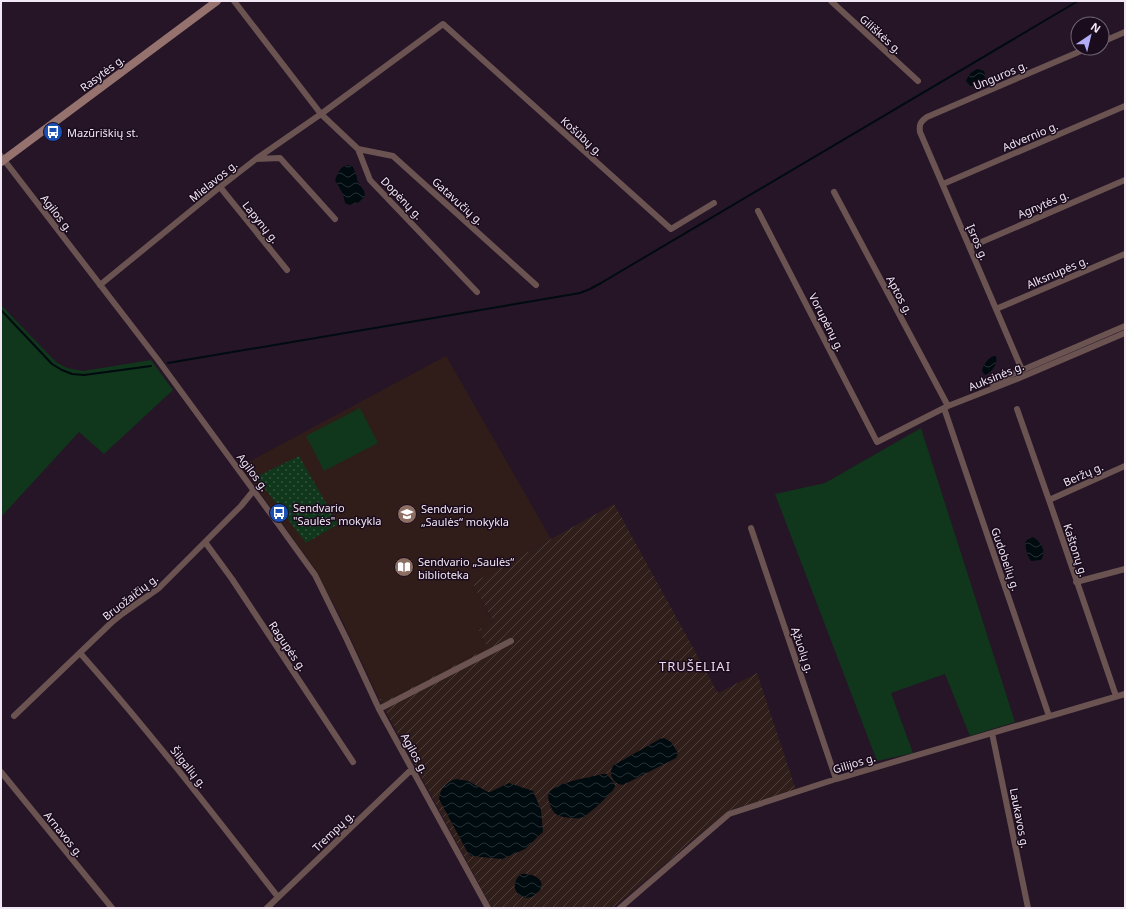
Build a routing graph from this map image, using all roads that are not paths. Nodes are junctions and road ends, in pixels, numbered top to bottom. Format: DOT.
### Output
graph roads {
  1 [pos="217,1"];
  2 [pos="234,1"];
  3 [pos="831,1"];
  4 [pos="443,24"];
  5 [pos="1125,32"];
  6 [pos="1110,39"];
  7 [pos="1070,56"];
  8 [pos="918,81"];
  9 [pos="1125,106"];
  10 [pos="321,114"];
  11 [pos="921,121"];
  12 [pos="358,150"];
  13 [pos="256,159"];
  14 [pos="2,160"];
  15 [pos="1125,180"];
  16 [pos="943,184"];
  17 [pos="220,187"];
  18 [pos="834,192"];
  19 [pos="714,203"];
  20 [pos="758,211"];
  21 [pos="335,219"];
  22 [pos="970,247"];
  23 [pos="1125,254"];
  24 [pos="286,270"];
  25 [pos="100,285"];
  26 [pos="536,285"];
  27 [pos="477,292"];
  28 [pos="996,309"];
  29 [pos="1125,326"];
  30 [pos="1125,333"];
  31 [pos="1022,370"];
  32 [pos="992,383"];
  33 [pos="946,407"];
  34 [pos="1017,409"];
  35 [pos="877,442"];
  36 [pos="1125,466"];
  37 [pos="254,490"];
  38 [pos="1049,500"];
  39 [pos="751,528"];
  40 [pos="205,542"];
  41 [pos="1125,569"];
  42 [pos="1076,582"];
  43 [pos="511,641"];
  44 [pos="80,653"];
  45 [pos="1125,694"];
  46 [pos="1116,696"];
  47 [pos="379,709"];
  48 [pos="14,716"];
  49 [pos="1049,716"];
  50 [pos="992,733"];
  51 [pos="353,762"];
  52 [pos="412,769"];
  53 [pos="1,772"];
  54 [pos="836,779"];
  55 [pos="278,897"];
  56 [pos="112,908"];
  57 [pos="267,908"];
  58 [pos="488,908"];
  59 [pos="620,908"];
  60 [pos="1028,908"];
  1 -- 14 [label="main road, Rasytės g."];
  2 -- 10 [label="street, Dopėnų g."];
  3 -- 8 [label="street, Giliškės g."];
  4 -- 10 [label="street, Mielavos g."];
  4 -- 19 [label="street, Košūbų g."];
  5 -- 6 [label="street"];
  7 -- 11 [label="street, Unguros g."];
  9 -- 16 [label="street, Advernio g."];
  10 -- 12 [label="street, Dopėnų g."];
  10 -- 13 [label="street, Mielavos g."];
  11 -- 16 [label="street, Įsros g."];
  12 -- 26 [label="street, Gatavučių g."];
  12 -- 27 [label="street, Dopėnų g."];
  13 -- 17 [label="street, Mielavos g."];
  13 -- 21 [label="street"];
  14 -- 25 [label="street, Agilos g."];
  15 -- 22 [label="street, Agnytės g."];
  16 -- 22 [label="street, Įsros g."];
  17 -- 24 [label="street, Lapynų g."];
  17 -- 25 [label="street, Mielavos g."];
  18 -- 33 [label="street, Aptos g."];
  20 -- 35 [label="street, Vorupėnų g."];
  22 -- 28 [label="street, Įsros g."];
  23 -- 28 [label="street, Alksnupės g."];
  25 -- 37 [label="street, Agilos g."];
  28 -- 31 [label="street, Įsros g."];
  29 -- 31 [label="street"];
  30 -- 33 [label="street, Auksinės g."];
  31 -- 32 [label="street"];
  33 -- 35 [label="street, Auksinės g."];
  33 -- 49 [label="street, Gudobelių g."];
  34 -- 38 [label="street, Kaštonų g."];
  36 -- 38 [label="street, Beržų g."];
  37 -- 40 [label="street, Bruožaičių g."];
  37 -- 47 [label="street, Agilos g."];
  38 -- 42 [label="street, Kaštonų g."];
  39 -- 54 [label="street, Ąžuolų g."];
  40 -- 44 [label="street, Bruožaičių g."];
  40 -- 51 [label="street, Ragupės g."];
  41 -- 42 [label="street"];
  42 -- 46 [label="street, Kaštonų g."];
  43 -- 47 [label="street"];
  44 -- 48 [label="street, Bruožaičių g."];
  44 -- 55 [label="street, Šilgalių g."];
  45 -- 46 [label="street, Gilijos g."];
  46 -- 49 [label="street, Gilijos g."];
  47 -- 52 [label="street, Agilos g."];
  49 -- 50 [label="street, Gilijos g."];
  50 -- 54 [label="street, Gilijos g."];
  50 -- 60 [label="street, Laukavos g."];
  52 -- 55 [label="street, Trempų g."];
  52 -- 58 [label="street, Agilos g."];
  53 -- 56 [label="street, Arnavos g."];
  54 -- 59 [label="street, Gilijos g."];
  55 -- 57 [label="street, Trempų g."];
}
